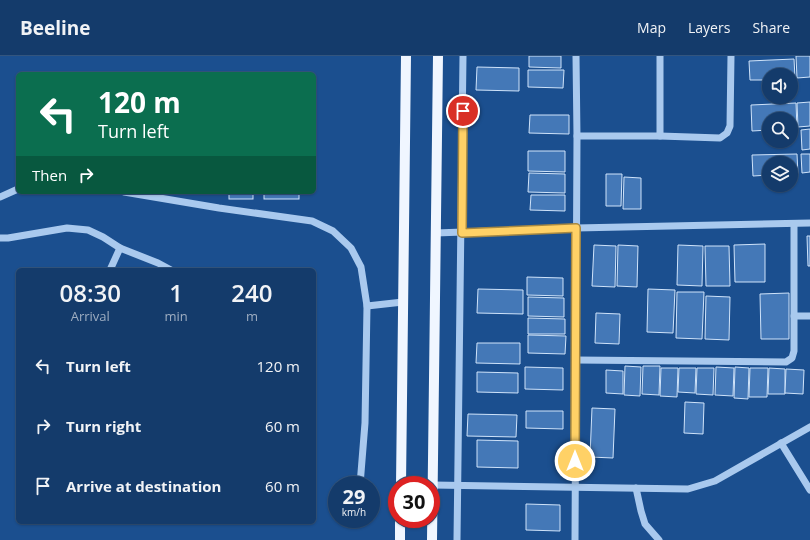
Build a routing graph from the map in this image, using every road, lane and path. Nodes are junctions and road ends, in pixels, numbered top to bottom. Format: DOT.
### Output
graph roads {
  1 [pos="406,56"];
  2 [pos="438,56"];
  3 [pos="463,56"];
  4 [pos="576,56"];
  5 [pos="660,56"];
  6 [pos="731,56"];
  7 [pos="577,136"];
  8 [pos="660,136"];
  9 [pos="16,190"];
  10 [pos="136,194"];
  11 [pos="0,197"];
  12 [pos="810,223"];
  13 [pos="794,224"];
  14 [pos="576,228"];
  15 [pos="436,233"];
  16 [pos="462,233"];
  17 [pos="0,238"];
  18 [pos="120,248"];
  19 [pos="111,268"];
  20 [pos="167,268"];
  21 [pos="403,302"];
  22 [pos="367,306"];
  23 [pos="794,316"];
  24 [pos="810,316"];
  25 [pos="576,360"];
  26 [pos="810,427"];
  27 [pos="781,443"];
  28 [pos="361,476"];
  29 [pos="401,476"];
  30 [pos="433,476"];
  31 [pos="440,485"];
  32 [pos="458,485"];
  33 [pos="575,487"];
  34 [pos="636,488"];
  35 [pos="810,490"];
  36 [pos="400,528"];
  37 [pos="432,528"];
  38 [pos="400,540"];
  39 [pos="432,540"];
  40 [pos="457,540"];
  41 [pos="574,540"];
  42 [pos="659,540"];
  1 -- 21 [label="main road"];
  2 -- 15 [label="main road"];
  3 -- 16 [label="street"];
  4 -- 7 [label="street"];
  5 -- 8 [label="street"];
  6 -- 8 [label="street"];
  7 -- 8 [label="street"];
  7 -- 14 [label="street"];
  9 -- 11 [label="street"];
  10 -- 22 [label="street"];
  12 -- 13 [label="street"];
  13 -- 14 [label="street"];
  13 -- 23 [label="street"];
  14 -- 16 [label="street"];
  14 -- 25 [label="street"];
  15 -- 16 [label="street"];
  15 -- 30 [label="main road"];
  16 -- 32 [label="street"];
  17 -- 18 [label="street"];
  18 -- 19 [label="street"];
  18 -- 20 [label="street"];
  21 -- 22 [label="street"];
  21 -- 29 [label="main road"];
  22 -- 28 [label="street"];
  23 -- 24 [label="street"];
  23 -- 25 [label="street"];
  25 -- 33 [label="street"];
  26 -- 27 [label="street"];
  27 -- 34 [label="street"];
  27 -- 35 [label="street"];
  31 -- 32 [label="street"];
  32 -- 33 [label="street"];
  32 -- 40 [label="street"];
  33 -- 34 [label="street"];
  33 -- 41 [label="street"];
  34 -- 42 [label="street"];
  36 -- 38 [label="main road"];
  37 -- 39 [label="main road"];
}
